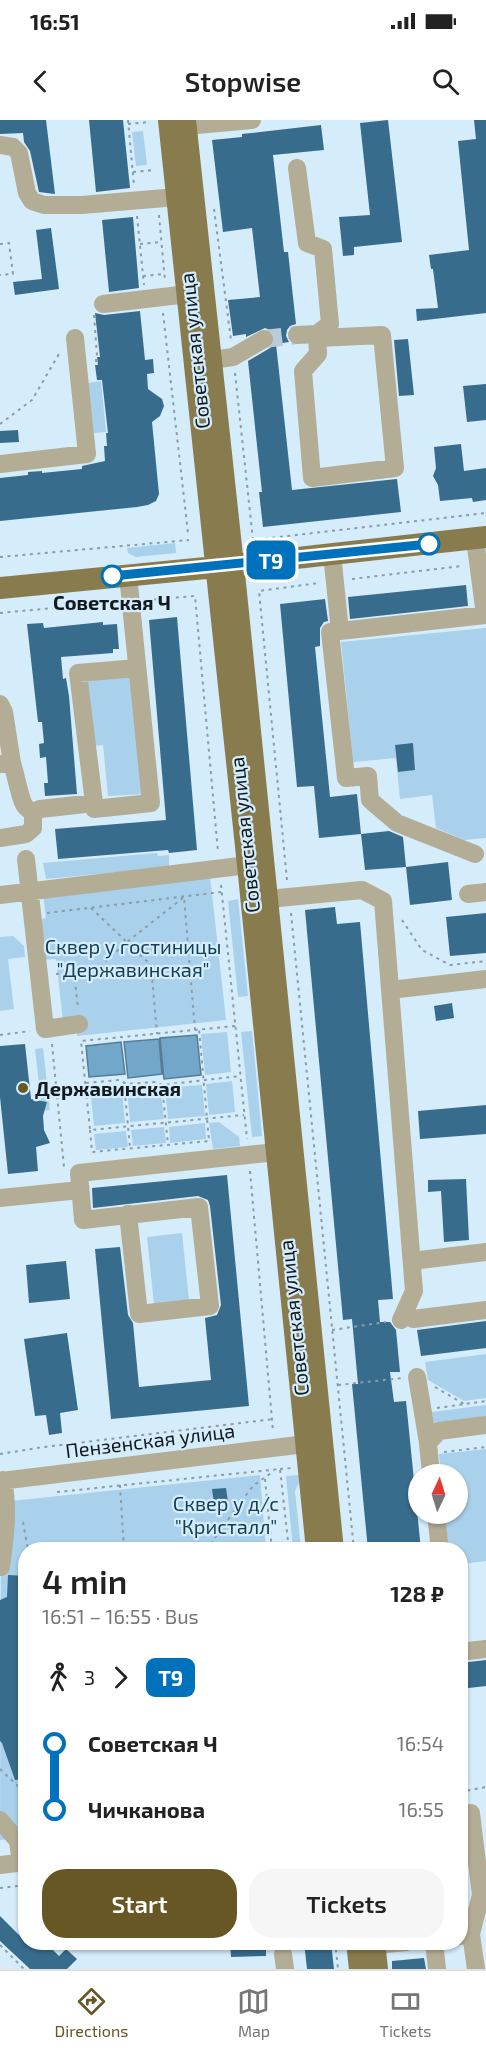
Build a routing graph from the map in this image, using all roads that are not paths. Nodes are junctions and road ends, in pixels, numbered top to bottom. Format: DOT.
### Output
graph roads {
  1 [pos="241,121"];
  2 [pos="173,122"];
  3 [pos="0,145"];
  4 [pos="297,168"];
  5 [pos="177,197"];
  6 [pos="188,294"];
  7 [pos="102,304"];
  8 [pos="297,335"];
  9 [pos="317,336"];
  10 [pos="75,338"];
  11 [pos="264,339"];
  12 [pos="222,358"];
  13 [pos="0,464"];
  14 [pos="481,538"];
  15 [pos="332,554"];
  16 [pos="224,566"];
  17 [pos="128,575"];
  18 [pos="0,588"];
  19 [pos="486,615"];
  20 [pos="340,631"];
  21 [pos="137,668"];
  22 [pos="0,704"];
  23 [pos="6,764"];
  24 [pos="94,803"];
  25 [pos="33,812"];
  26 [pos="0,838"];
  27 [pos="475,854"];
  28 [pos="26,859"];
  29 [pos="248,865"];
  30 [pos="30,891"];
  31 [pos="0,895"];
  32 [pos="278,898"];
  33 [pos="486,979"];
  34 [pos="390,990"];
  35 [pos="80,1033"];
  36 [pos="276,1152"];
  37 [pos="74,1190"];
  38 [pos="0,1198"];
  39 [pos="128,1214"];
  40 [pos="486,1252"];
  41 [pos="412,1261"];
  42 [pos="486,1310"];
  43 [pos="417,1377"];
  44 [pos="486,1425"];
  45 [pos="314,1443"];
  46 [pos="432,1443"];
  47 [pos="431,1464"];
  48 [pos="2,1481"];
  49 [pos="437,1524"];
  50 [pos="317,1542"];
  51 [pos="332,1542"];
  52 [pos="439,1542"];
  53 [pos="1,1567"];
  54 [pos="486,1649"];
  55 [pos="468,1651"];
  56 [pos="472,1813"];
  57 [pos="0,1821"];
  58 [pos="18,1841"];
  59 [pos="18,1863"];
  60 [pos="0,1865"];
  61 [pos="483,1895"];
  62 [pos="472,1938"];
  63 [pos="367,1950"];
  64 [pos="371,1950"];
  65 [pos="435,1950"];
  66 [pos="360,1969"];
  67 [pos="377,1969"];
  68 [pos="436,1969"];
  69 [pos="476,1969"];
  1 -- 2 [label="street"];
  2 -- 5 [label="main road, Советская улица"];
  2 -- 12 [label="main road"];
  3 -- 5 [label="street"];
  4 -- 9 [label="street"];
  5 -- 6 [label="main road, Советская улица"];
  6 -- 7 [label="street"];
  6 -- 16 [label="main road, Советская улица"];
  8 -- 9 [label="street"];
  9 -- 9 [label="street"];
  10 -- 13 [label="street"];
  11 -- 12 [label="street"];
  12 -- 16 [label="main road"];
  14 -- 15 [label="main road"];
  14 -- 19 [label="street"];
  15 -- 16 [label="main road"];
  15 -- 20 [label="street"];
  16 -- 17 [label="main road"];
  16 -- 29 [label="main road, Советская улица"];
  16 -- 32 [label="main road"];
  17 -- 18 [label="main road"];
  17 -- 21 [label="street"];
  19 -- 20 [label="street"];
  20 -- 27 [label="street"];
  21 -- 24 [label="street"];
  21 -- 24 [label="street"];
  22 -- 23 [label="street"];
  23 -- 25 [label="street"];
  24 -- 25 [label="street"];
  25 -- 26 [label="street"];
  28 -- 30 [label="street"];
  29 -- 30 [label="street"];
  29 -- 36 [label="main road, Советская улица"];
  30 -- 31 [label="street"];
  30 -- 35 [label="street"];
  32 -- 34 [label="street"];
  32 -- 45 [label="main road"];
  33 -- 34 [label="street"];
  34 -- 41 [label="street"];
  36 -- 37 [label="street"];
  36 -- 45 [label="main road, Советская улица"];
  37 -- 38 [label="street"];
  37 -- 39 [label="street"];
  39 -- 39 [label="street"];
  40 -- 41 [label="street"];
  41 -- 42 [label="street"];
  43 -- 46 [label="street"];
  44 -- 46 [label="street"];
  45 -- 48 [label="street, Пензенская улица"];
  45 -- 50 [label="main road, Советская улица"];
  45 -- 51 [label="main road"];
  46 -- 47 [label="street"];
  48 -- 53 [label="street"];
  49 -- 52 [label="street"];
  54 -- 55 [label="street"];
  56 -- 61 [label="street"];
  57 -- 58 [label="street"];
  59 -- 60 [label="street"];
  61 -- 62 [label="street"];
  62 -- 69 [label="street"];
  63 -- 66 [label="main road"];
  64 -- 67 [label="main road"];
  65 -- 68 [label="street"];
}
